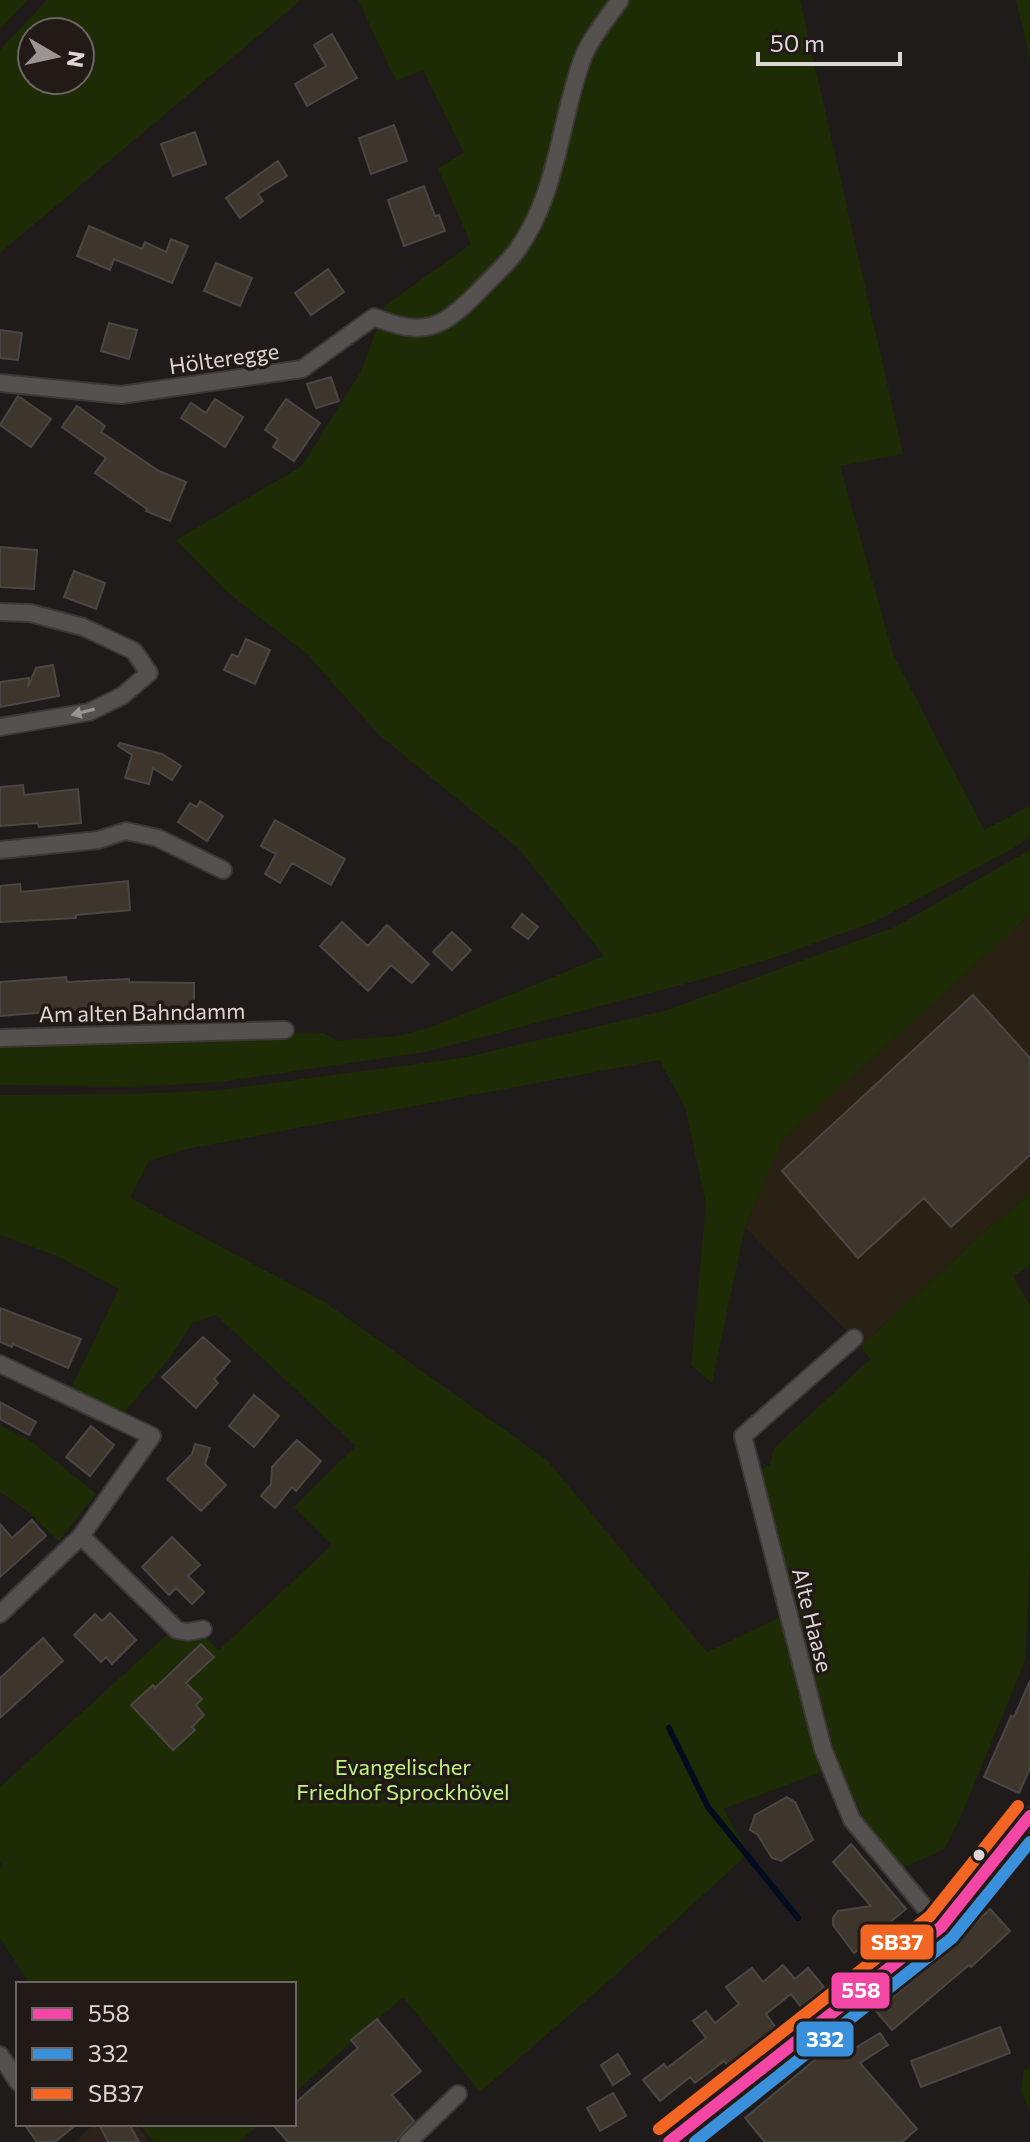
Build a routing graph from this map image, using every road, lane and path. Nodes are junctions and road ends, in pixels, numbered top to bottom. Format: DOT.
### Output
graph roads {
  1 [pos="620,0"];
  2 [pos="0,383"];
  3 [pos="0,612"];
  4 [pos="0,727"];
  5 [pos="0,850"];
  6 [pos="223,870"];
  7 [pos="285,1030"];
  8 [pos="0,1038"];
  9 [pos="854,1338"];
  10 [pos="0,1364"];
  11 [pos="81,1536"];
  12 [pos="0,1614"];
  13 [pos="203,1629"];
  14 [pos="1030,1816"];
  15 [pos="941,1927"];
  16 [pos="0,2055"];
  17 [pos="16,2079"];
  18 [pos="458,2094"];
  19 [pos="408,2142"];
  20 [pos="669,2142"];
  1 -- 2 [label="street, Hölteregge"];
  3 -- 4 [label="street, one-way"];
  5 -- 6 [label="street"];
  7 -- 8 [label="street, Am alten Bahndamm"];
  9 -- 15 [label="street, Alte Haase"];
  10 -- 11 [label="street"];
  11 -- 12 [label="street"];
  11 -- 13 [label="street"];
  14 -- 15 [label="street"];
  15 -- 20 [label="street"];
  16 -- 17 [label="street"];
  18 -- 19 [label="street"];
}
